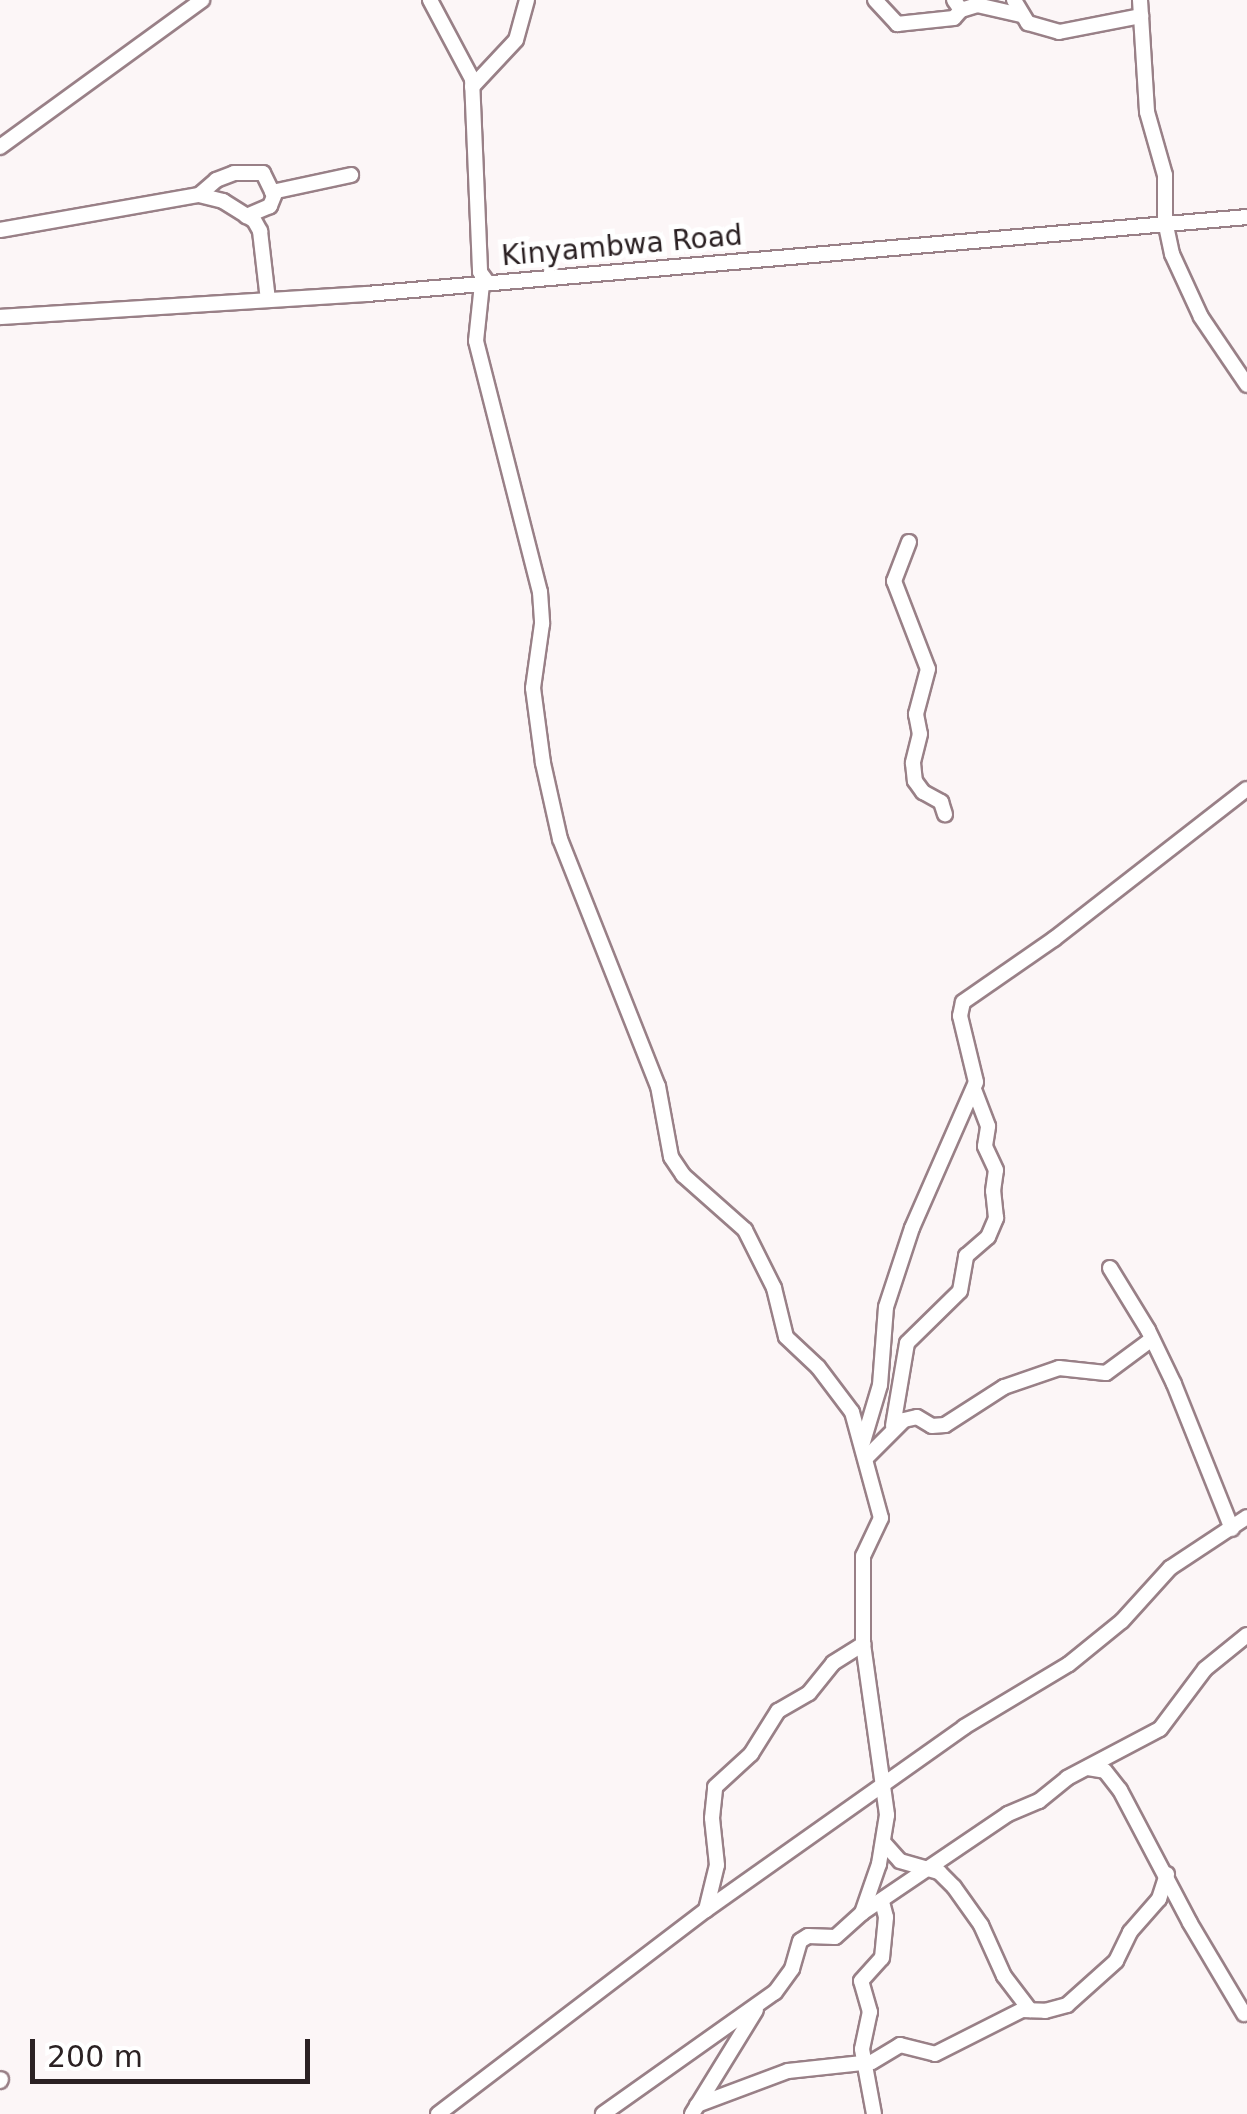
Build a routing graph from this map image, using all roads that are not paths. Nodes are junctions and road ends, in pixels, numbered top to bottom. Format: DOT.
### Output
graph roads {
  1 [pos="202,0"];
  2 [pos="430,0"];
  3 [pos="527,0"];
  4 [pos="875,0"];
  5 [pos="1014,0"];
  6 [pos="958,5"];
  7 [pos="1140,8"];
  8 [pos="1020,15"];
  9 [pos="472,87"];
  10 [pos="0,147"];
  11 [pos="351,175"];
  12 [pos="272,192"];
  13 [pos="199,195"];
  14 [pos="246,216"];
  15 [pos="1247,216"];
  16 [pos="1166,220"];
  17 [pos="0,230"];
  18 [pos="485,283"];
  19 [pos="268,300"];
  20 [pos="0,318"];
  21 [pos="1247,384"];
  22 [pos="909,542"];
  23 [pos="1247,789"];
  24 [pos="944,814"];
  25 [pos="974,1090"];
  26 [pos="1110,1268"];
  27 [pos="1152,1339"];
  28 [pos="894,1426"];
  29 [pos="865,1450"];
  30 [pos="1247,1518"];
  31 [pos="1232,1529"];
  32 [pos="1247,1635"];
  33 [pos="863,1644"];
  34 [pos="1087,1768"];
  35 [pos="884,1784"];
  36 [pos="883,1842"];
  37 [pos="931,1870"];
  38 [pos="1167,1874"];
  39 [pos="882,1902"];
  40 [pos="706,1910"];
  41 [pos="862,1914"];
  42 [pos="759,2005"];
  43 [pos="1030,2010"];
  44 [pos="1244,2014"];
  45 [pos="866,2064"];
  46 [pos="695,2109"];
  47 [pos="438,2114"];
  48 [pos="603,2114"];
  49 [pos="874,2114"];
  1 -- 10 [label="street"];
  2 -- 9 [label="street"];
  3 -- 9 [label="street"];
  4 -- 6 [label="street"];
  5 -- 8 [label="street"];
  6 -- 8 [label="street"];
  7 -- 8 [label="street"];
  7 -- 16 [label="street"];
  9 -- 18 [label="street"];
  11 -- 12 [label="street"];
  12 -- 13 [label="street"];
  12 -- 14 [label="street"];
  13 -- 14 [label="street"];
  13 -- 17 [label="street"];
  14 -- 19 [label="street"];
  15 -- 16 [label="street, Kinyambwa Road"];
  16 -- 18 [label="street, Kinyambwa Road"];
  16 -- 21 [label="street"];
  18 -- 19 [label="street, Kinyambwa Road"];
  18 -- 29 [label="street"];
  19 -- 20 [label="street, Kinyambwa Road"];
  22 -- 24 [label="street"];
  23 -- 25 [label="street"];
  25 -- 28 [label="street"];
  25 -- 29 [label="street"];
  26 -- 27 [label="street"];
  27 -- 28 [label="street"];
  27 -- 31 [label="street"];
  28 -- 29 [label="street"];
  29 -- 33 [label="street"];
  30 -- 31 [label="street"];
  31 -- 35 [label="street"];
  32 -- 34 [label="street"];
  33 -- 35 [label="street"];
  33 -- 40 [label="street"];
  34 -- 37 [label="street"];
  34 -- 38 [label="street"];
  35 -- 36 [label="street"];
  35 -- 40 [label="street"];
  36 -- 37 [label="street"];
  36 -- 41 [label="street"];
  37 -- 39 [label="street"];
  37 -- 43 [label="street"];
  38 -- 43 [label="street"];
  38 -- 44 [label="street"];
  39 -- 41 [label="street"];
  39 -- 45 [label="street"];
  40 -- 47 [label="street"];
  41 -- 42 [label="street"];
  42 -- 46 [label="street"];
  42 -- 48 [label="street"];
  43 -- 45 [label="street"];
  45 -- 46 [label="street"];
  45 -- 49 [label="street"];
}
